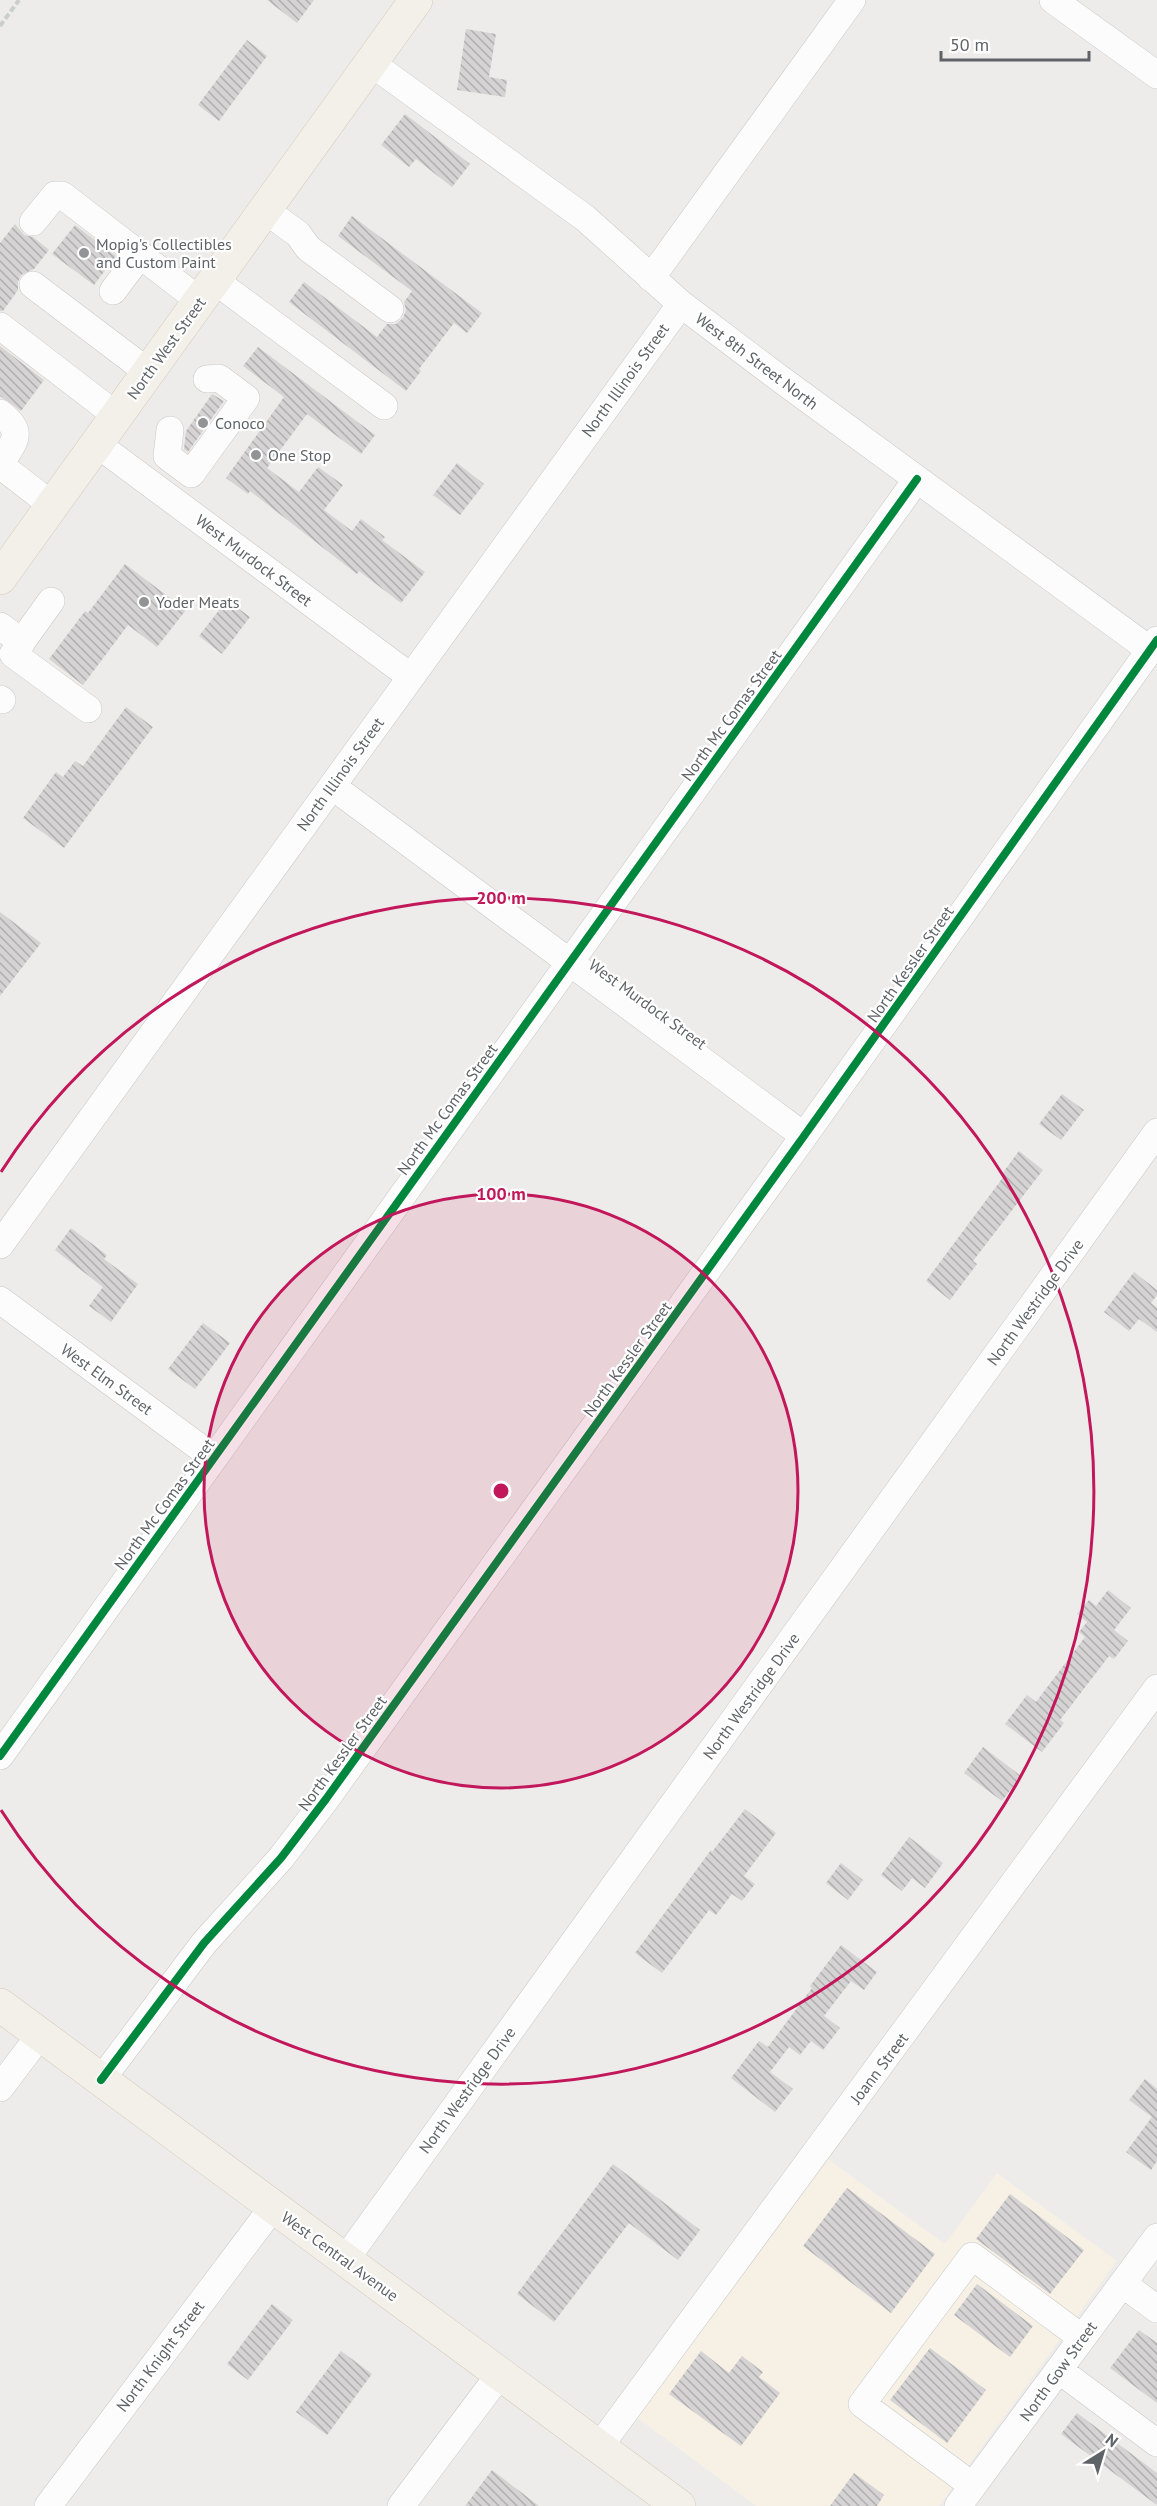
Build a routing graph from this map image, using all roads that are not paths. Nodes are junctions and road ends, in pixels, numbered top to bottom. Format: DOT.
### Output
graph roads {
  1 [pos="416,0"];
  2 [pos="852,0"];
  3 [pos="1053,0"];
  4 [pos="371,63"];
  5 [pos="1157,75"];
  6 [pos="265,210"];
  7 [pos="33,222"];
  8 [pos="140,255"];
  9 [pos="651,278"];
  10 [pos="33,285"];
  11 [pos="113,291"];
  12 [pos="207,291"];
  13 [pos="681,304"];
  14 [pos="390,309"];
  15 [pos="0,326"];
  16 [pos="148,372"];
  17 [pos="207,379"];
  18 [pos="384,406"];
  19 [pos="0,413"];
  20 [pos="117,416"];
  21 [pos="170,430"];
  22 [pos="97,444"];
  23 [pos="0,464"];
  24 [pos="917,479"];
  25 [pos="52,505"];
  26 [pos="2,572"];
  27 [pos="51,601"];
  28 [pos="0,626"];
  29 [pos="22,642"];
  30 [pos="1153,645"];
  31 [pos="411,677"];
  32 [pos="88,709"];
  33 [pos="332,786"];
  34 [pos="570,963"];
  35 [pos="1157,1132"];
  36 [pos="804,1136"];
  37 [pos="0,1245"];
  38 [pos="0,1300"];
  39 [pos="213,1458"];
  40 [pos="1157,1688"];
  41 [pos="0,1756"];
  42 [pos="0,2006"];
  43 [pos="40,2035"];
  44 [pos="102,2080"];
  45 [pos="0,2088"];
  46 [pos="273,2207"];
  47 [pos="1157,2237"];
  48 [pos="345,2259"];
  49 [pos="1123,2284"];
  50 [pos="1157,2309"];
  51 [pos="1082,2338"];
  52 [pos="1059,2370"];
  53 [pos="500,2374"];
  54 [pos="1157,2443"];
  55 [pos="599,2446"];
  56 [pos="966,2496"];
  57 [pos="48,2506"];
  58 [pos="401,2506"];
  59 [pos="680,2506"];
  1 -- 4 [label="main road, North West Street"];
  2 -- 9 [label="street"];
  3 -- 5 [label="street"];
  4 -- 6 [label="main road, North West Street"];
  4 -- 9 [label="street, West 8th Street North"];
  6 -- 12 [label="main road, North West Street"];
  6 -- 14 [label="street"];
  7 -- 8 [label="street"];
  8 -- 11 [label="street"];
  8 -- 12 [label="street"];
  9 -- 13 [label="street, West 8th Street North"];
  10 -- 16 [label="street"];
  12 -- 16 [label="main road, North West Street"];
  12 -- 18 [label="street"];
  13 -- 24 [label="street, West 8th Street North"];
  13 -- 31 [label="street, North Illinois Street"];
  15 -- 20 [label="street"];
  16 -- 20 [label="main road, North West Street"];
  17 -- 21 [label="street"];
  19 -- 23 [label="street"];
  20 -- 22 [label="main road, North West Street"];
  22 -- 25 [label="main road, North West Street"];
  22 -- 31 [label="street, West Murdock Street"];
  23 -- 25 [label="street"];
  24 -- 30 [label="street, West 8th Street North"];
  24 -- 34 [label="street, North Mc Comas Street"];
  25 -- 26 [label="main road, North West Street"];
  27 -- 29 [label="street"];
  28 -- 29 [label="street"];
  29 -- 32 [label="street"];
  30 -- 36 [label="street, North Kessler Street"];
  31 -- 33 [label="street, North Illinois Street"];
  33 -- 34 [label="street, West Murdock Street"];
  33 -- 37 [label="street, North Illinois Street"];
  34 -- 36 [label="street, West Murdock Street"];
  34 -- 39 [label="street, North Mc Comas Street"];
  35 -- 48 [label="street, North Westridge Drive"];
  36 -- 44 [label="street, North Kessler Street"];
  38 -- 39 [label="street, West Elm Street"];
  39 -- 41 [label="street, North Mc Comas Street"];
  40 -- 55 [label="street, Joann Street"];
  42 -- 43 [label="main road, West Central Avenue"];
  43 -- 44 [label="main road, West Central Avenue"];
  43 -- 45 [label="street"];
  44 -- 46 [label="main road, West Central Avenue"];
  46 -- 48 [label="main road, West Central Avenue"];
  46 -- 57 [label="street, North Knight Street"];
  47 -- 49 [label="street, North Gow Street"];
  48 -- 53 [label="main road, West Central Avenue"];
  49 -- 50 [label="street"];
  49 -- 51 [label="street, North Gow Street"];
  51 -- 52 [label="street, North Gow Street"];
  51 -- 56 [label="street"];
  52 -- 54 [label="street"];
  52 -- 56 [label="street, North Gow Street"];
  53 -- 55 [label="main road, West Central Avenue"];
  53 -- 58 [label="street"];
  55 -- 59 [label="main road, West Central Avenue"];
}
